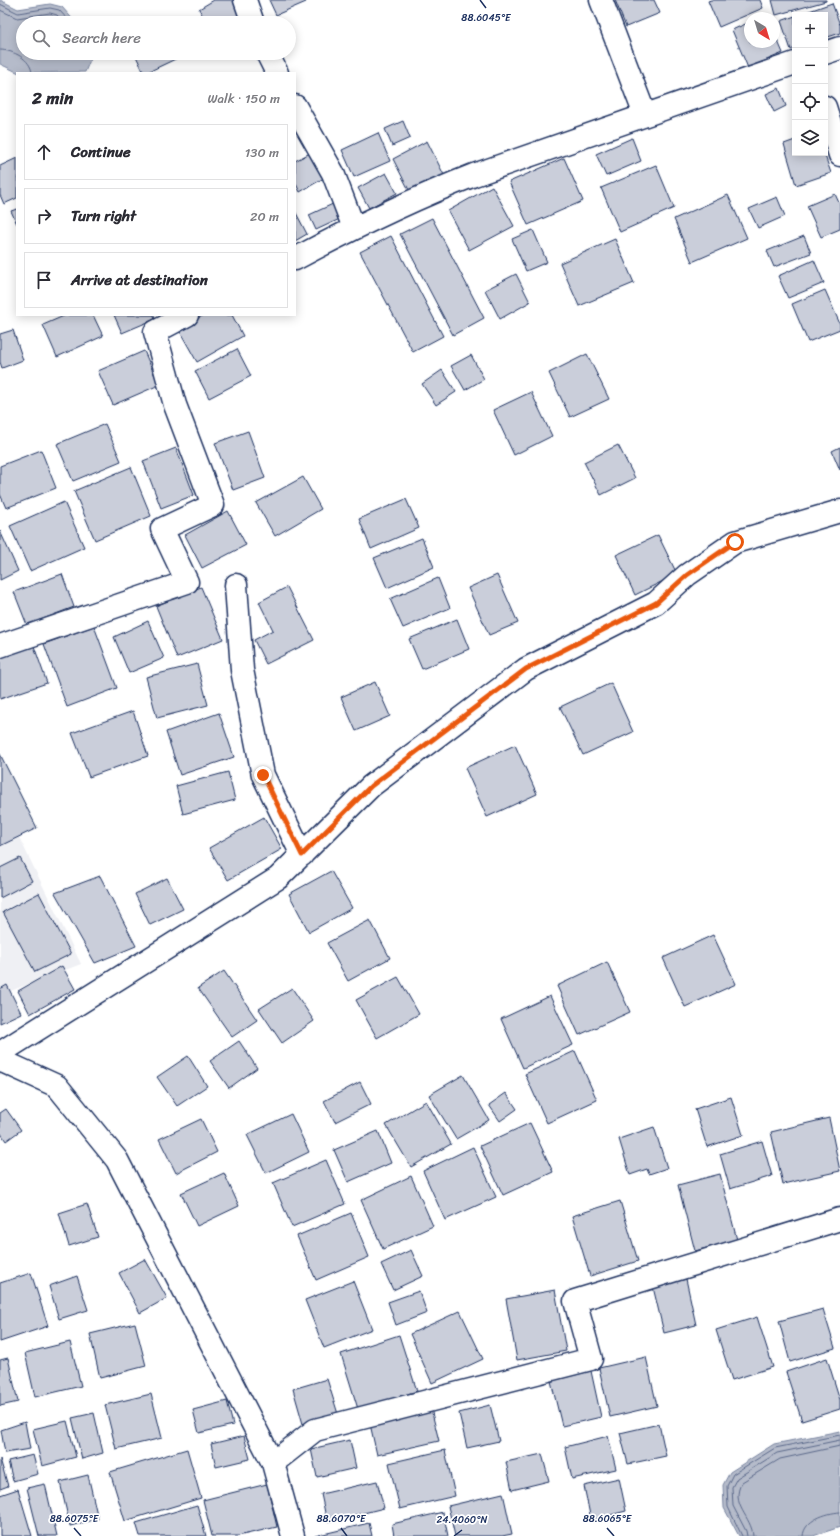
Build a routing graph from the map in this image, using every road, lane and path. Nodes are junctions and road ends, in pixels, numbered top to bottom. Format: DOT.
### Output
graph roads {
  1 [pos="245,0"];
  2 [pos="601,0"];
  3 [pos="251,16"];
  4 [pos="840,48"];
  5 [pos="828,52"];
  6 [pos="270,60"];
  7 [pos="792,64"];
  8 [pos="276,72"];
  9 [pos="296,108"];
  10 [pos="645,115"];
  11 [pos="828,117"];
  12 [pos="840,155"];
  13 [pos="354,228"];
  14 [pos="296,258"];
  15 [pos="185,316"];
  16 [pos="840,511"];
  17 [pos="236,585"];
  18 [pos="0,646"];
  19 [pos="302,855"];
  20 [pos="0,1053"];
  21 [pos="0,1060"];
  22 [pos="840,1219"];
  23 [pos="273,1463"];
  24 [pos="293,1536"];
  1 -- 3 [label="street"];
  2 -- 10 [label="street"];
  4 -- 5 [label="street"];
  6 -- 8 [label="street"];
  7 -- 10 [label="street"];
  9 -- 13 [label="street"];
  10 -- 13 [label="street"];
  11 -- 12 [label="street"];
  13 -- 14 [label="street"];
  15 -- 18 [label="street"];
  16 -- 19 [label="street"];
  17 -- 19 [label="street"];
  19 -- 20 [label="street"];
  21 -- 23 [label="street"];
  22 -- 23 [label="street"];
  23 -- 24 [label="street"];
}
